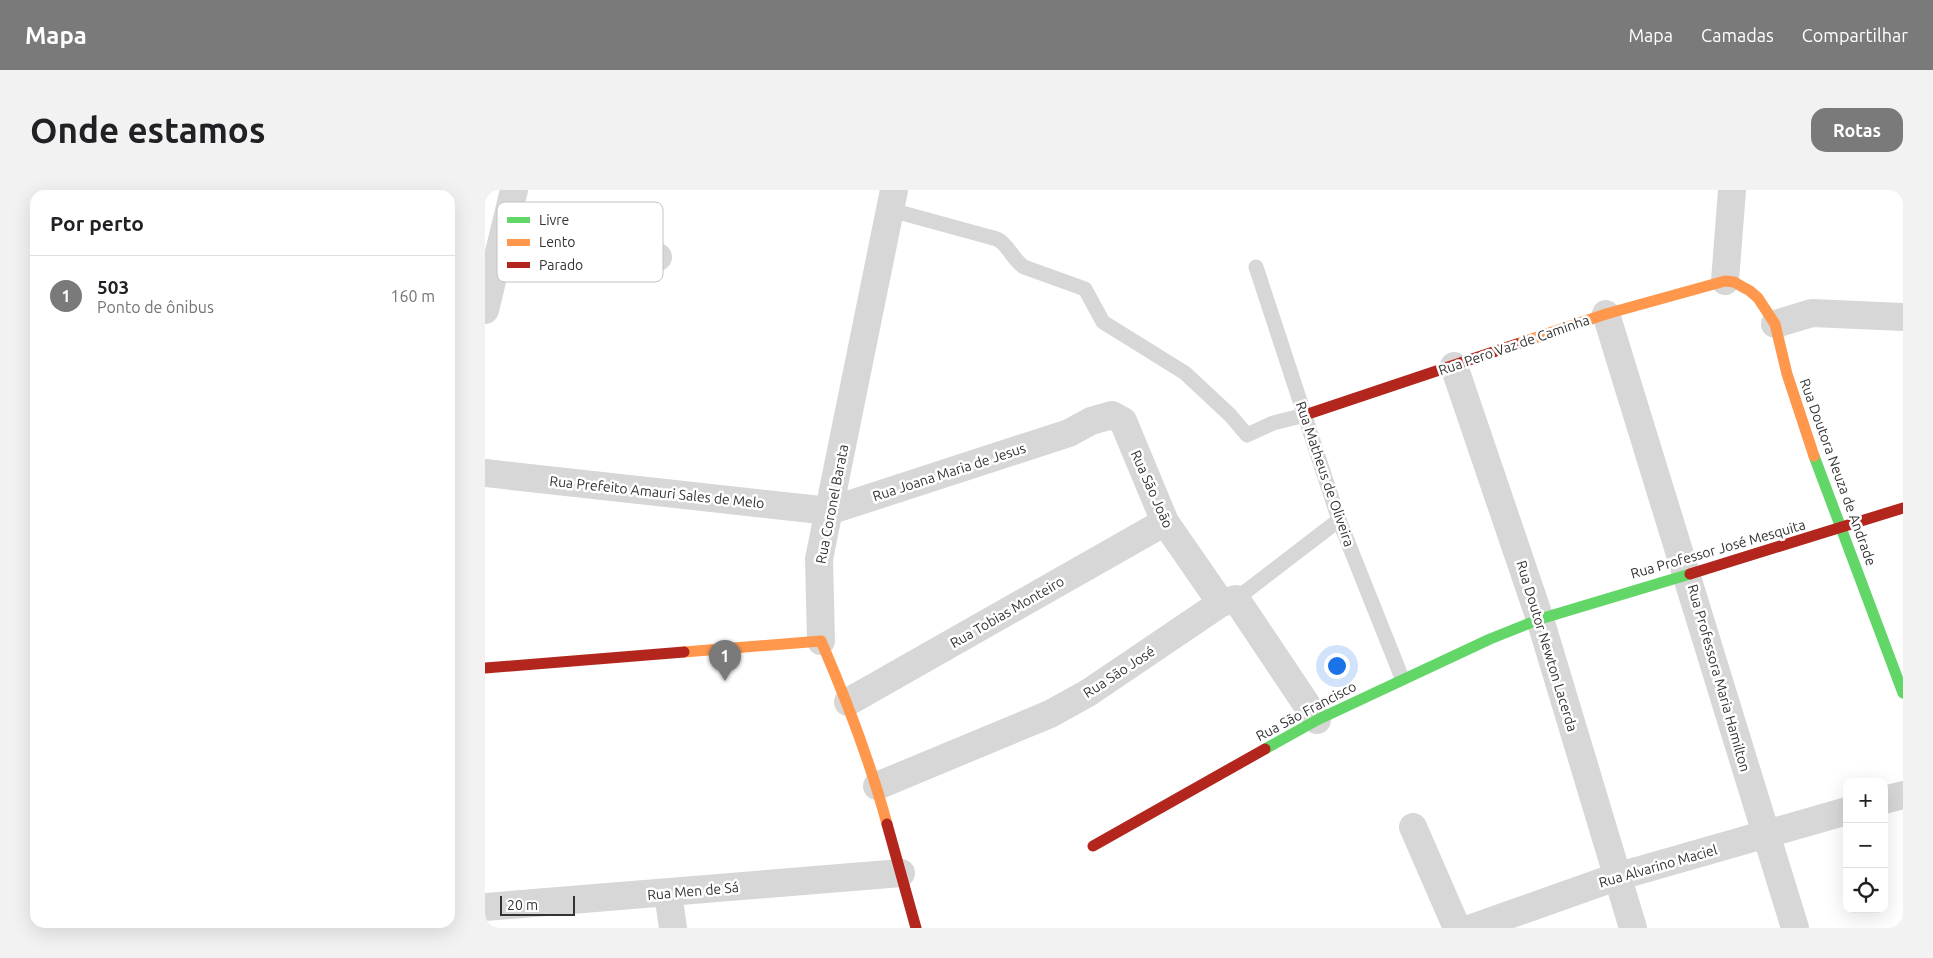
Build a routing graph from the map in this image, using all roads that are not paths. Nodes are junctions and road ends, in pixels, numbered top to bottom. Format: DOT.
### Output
graph roads {
  1 [pos="1732,190"];
  2 [pos="892,200"];
  3 [pos="497,264"];
  4 [pos="1256,268"];
  5 [pos="1725,281"];
  6 [pos="485,310"];
  7 [pos="1606,314"];
  8 [pos="1903,317"];
  9 [pos="1775,324"];
  10 [pos="1453,366"];
  11 [pos="1305,415"];
  12 [pos="1069,433"];
  13 [pos="485,473"];
  14 [pos="1903,508"];
  15 [pos="829,511"];
  16 [pos="1339,520"];
  17 [pos="1165,522"];
  18 [pos="1843,528"];
  19 [pos="1687,573"];
  20 [pos="1228,601"];
  21 [pos="1540,619"];
  22 [pos="821,641"];
  23 [pos="485,668"];
  24 [pos="1403,678"];
  25 [pos="1903,693"];
  26 [pos="849,702"];
  27 [pos="1317,720"];
  28 [pos="877,786"];
  29 [pos="1903,795"];
  30 [pos="1888,799"];
  31 [pos="1843,813"];
  32 [pos="1413,827"];
  33 [pos="1765,836"];
  34 [pos="1093,846"];
  35 [pos="901,873"];
  36 [pos="1616,876"];
  37 [pos="668,893"];
  38 [pos="485,908"];
  39 [pos="673,928"];
  40 [pos="916,928"];
  41 [pos="1457,928"];
  42 [pos="1473,928"];
  43 [pos="1633,928"];
  44 [pos="1795,928"];
  1 -- 5 [label="street"];
  2 -- 11 [label="lane"];
  2 -- 15 [label="street, Rua Coronel Barata"];
  3 -- 6 [label="street"];
  4 -- 11 [label="lane, Rua Matheus de Oliveira"];
  5 -- 7 [label="street, Rua Pero Vaz de Caminha"];
  5 -- 9 [label="street, Rua Doutora Neuza de Andrade"];
  7 -- 10 [label="street, Rua Pero Vaz de Caminha"];
  7 -- 19 [label="street, Rua Professora Maria Hamilton"];
  8 -- 9 [label="street"];
  9 -- 18 [label="street, Rua Doutora Neuza de Andrade"];
  10 -- 11 [label="street, Rua Pero Vaz de Caminha"];
  10 -- 21 [label="street, Rua Doutor Newton Lacerda"];
  11 -- 16 [label="lane, Rua Matheus de Oliveira"];
  12 -- 15 [label="street, Rua Joana Maria de Jesus"];
  12 -- 17 [label="street, Rua São João"];
  13 -- 15 [label="street, Rua Prefeito Amauri Sales de Melo"];
  14 -- 18 [label="street, Rua Professor José Mesquita"];
  15 -- 22 [label="street, Rua Coronel Barata"];
  16 -- 20 [label="lane, Rua São José"];
  16 -- 24 [label="lane, Rua Matheus de Oliveira"];
  17 -- 20 [label="street, Rua São João"];
  17 -- 26 [label="street, Rua Tobias Monteiro"];
  18 -- 19 [label="street, Rua Professor José Mesquita"];
  18 -- 25 [label="street, Rua Doutora Neuza de Andrade"];
  19 -- 21 [label="street, Rua Professor José Mesquita"];
  19 -- 33 [label="street, Rua Professora Maria Hamilton"];
  20 -- 27 [label="street, Rua São João"];
  20 -- 28 [label="street, Rua São José"];
  21 -- 24 [label="street, Rua São Francisco"];
  21 -- 36 [label="street, Rua Doutor Newton Lacerda"];
  22 -- 23 [label="street"];
  22 -- 26 [label="street, Rua Coronel Barata"];
  24 -- 27 [label="street, Rua São Francisco"];
  26 -- 28 [label="street, Rua Coronel Barata"];
  27 -- 34 [label="street, Rua São Francisco"];
  28 -- 35 [label="street, Rua Coronel Barata"];
  29 -- 30 [label="street"];
  31 -- 33 [label="street, Rua Alvarino Maciel"];
  32 -- 41 [label="street"];
  33 -- 36 [label="street, Rua Alvarino Maciel"];
  33 -- 44 [label="street, Rua Professora Maria Hamilton"];
  35 -- 37 [label="street, Rua Men de Sá"];
  35 -- 40 [label="street, Rua Coronel Barata"];
  36 -- 42 [label="street, Rua Alvarino Maciel"];
  36 -- 43 [label="street, Rua Doutor Newton Lacerda"];
  37 -- 38 [label="street, Rua Men de Sá"];
  37 -- 39 [label="street"];
}
